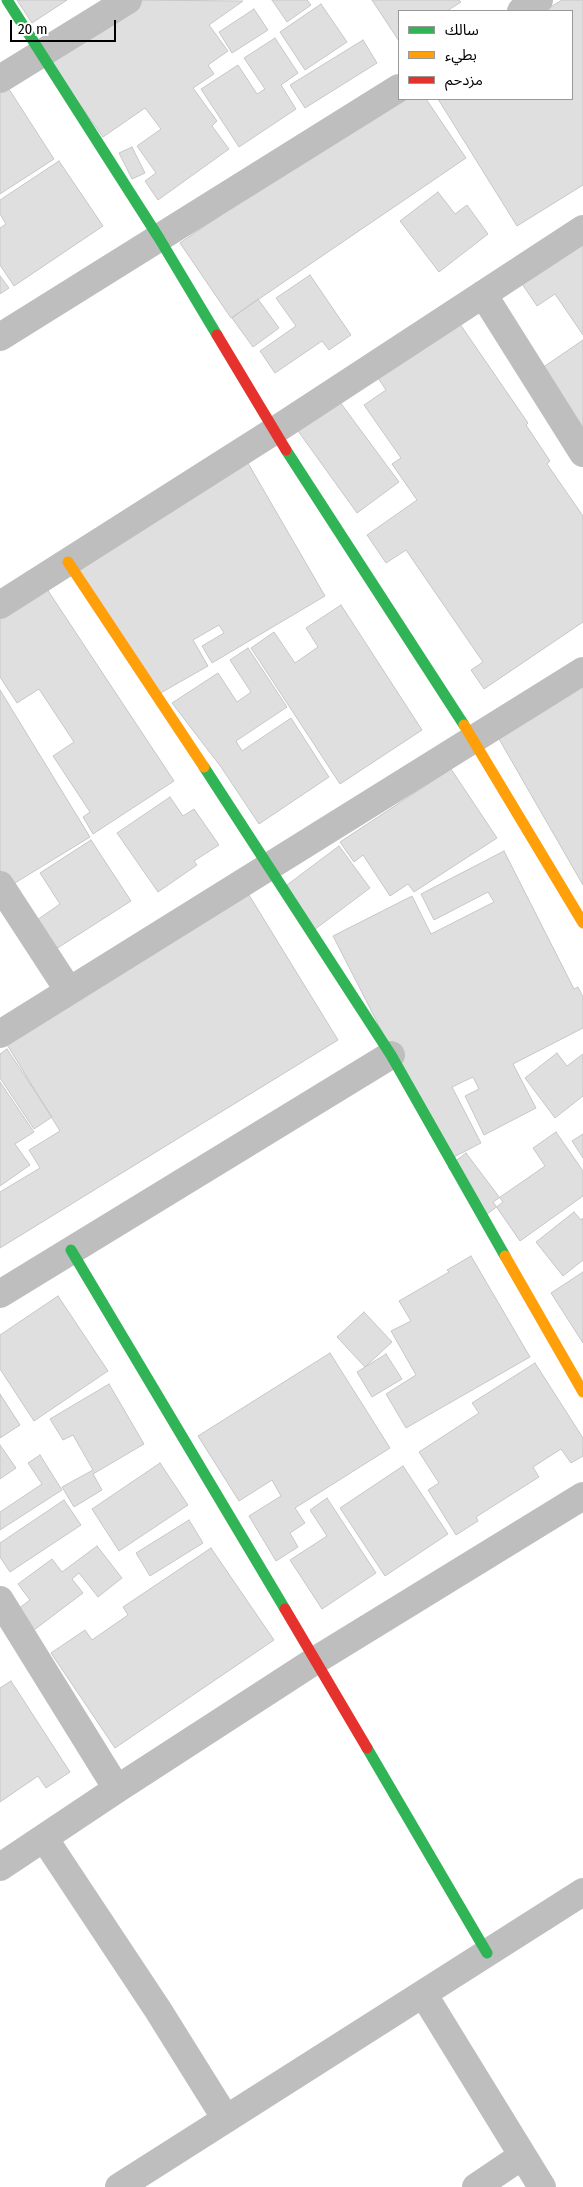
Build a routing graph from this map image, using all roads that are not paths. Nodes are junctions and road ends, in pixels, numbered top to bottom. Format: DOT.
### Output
graph roads {
  1 [pos="7,0"];
  2 [pos="128,0"];
  3 [pos="540,0"];
  4 [pos="524,10"];
  5 [pos="41,53"];
  6 [pos="0,79"];
  7 [pos="398,89"];
  8 [pos="583,229"];
  9 [pos="159,238"];
  10 [pos="483,294"];
  11 [pos="0,337"];
  12 [pos="274,431"];
  13 [pos="583,453"];
  14 [pos="68,562"];
  15 [pos="0,605"];
  16 [pos="583,671"];
  17 [pos="473,738"];
  18 [pos="270,866"];
  19 [pos="0,885"];
  20 [pos="583,923"];
  21 [pos="69,991"];
  22 [pos="0,1034"];
  23 [pos="390,1055"];
  24 [pos="71,1250"];
  25 [pos="0,1294"];
  26 [pos="583,1392"];
  27 [pos="583,1496"];
  28 [pos="0,1600"];
  29 [pos="316,1660"];
  30 [pos="117,1789"];
  31 [pos="44,1838"];
  32 [pos="0,1868"];
  33 [pos="583,1892"];
  34 [pos="488,1953"];
  35 [pos="424,1995"];
  36 [pos="226,2119"];
  37 [pos="522,2156"];
  38 [pos="130,2184"];
  39 [pos="476,2187"];
  40 [pos="542,2187"];
  1 -- 5 [label="street"];
  2 -- 5 [label="street"];
  3 -- 4 [label="street"];
  5 -- 6 [label="street"];
  5 -- 9 [label="street"];
  7 -- 9 [label="street"];
  8 -- 10 [label="street"];
  9 -- 11 [label="street"];
  9 -- 12 [label="street"];
  10 -- 12 [label="street"];
  10 -- 13 [label="street"];
  12 -- 14 [label="street"];
  12 -- 17 [label="street"];
  14 -- 15 [label="street"];
  14 -- 18 [label="street"];
  16 -- 17 [label="street"];
  17 -- 18 [label="street"];
  17 -- 20 [label="street"];
  18 -- 21 [label="street"];
  18 -- 23 [label="street"];
  19 -- 21 [label="street"];
  21 -- 22 [label="street"];
  23 -- 24 [label="street"];
  23 -- 26 [label="street"];
  24 -- 25 [label="street"];
  24 -- 29 [label="street"];
  27 -- 29 [label="street"];
  28 -- 30 [label="street"];
  29 -- 30 [label="street"];
  29 -- 34 [label="street"];
  30 -- 31 [label="street"];
  31 -- 32 [label="street"];
  31 -- 36 [label="street"];
  33 -- 34 [label="street"];
  34 -- 35 [label="street"];
  35 -- 36 [label="street"];
  35 -- 37 [label="street"];
  36 -- 38 [label="street"];
  37 -- 39 [label="street"];
  37 -- 40 [label="street"];
}
